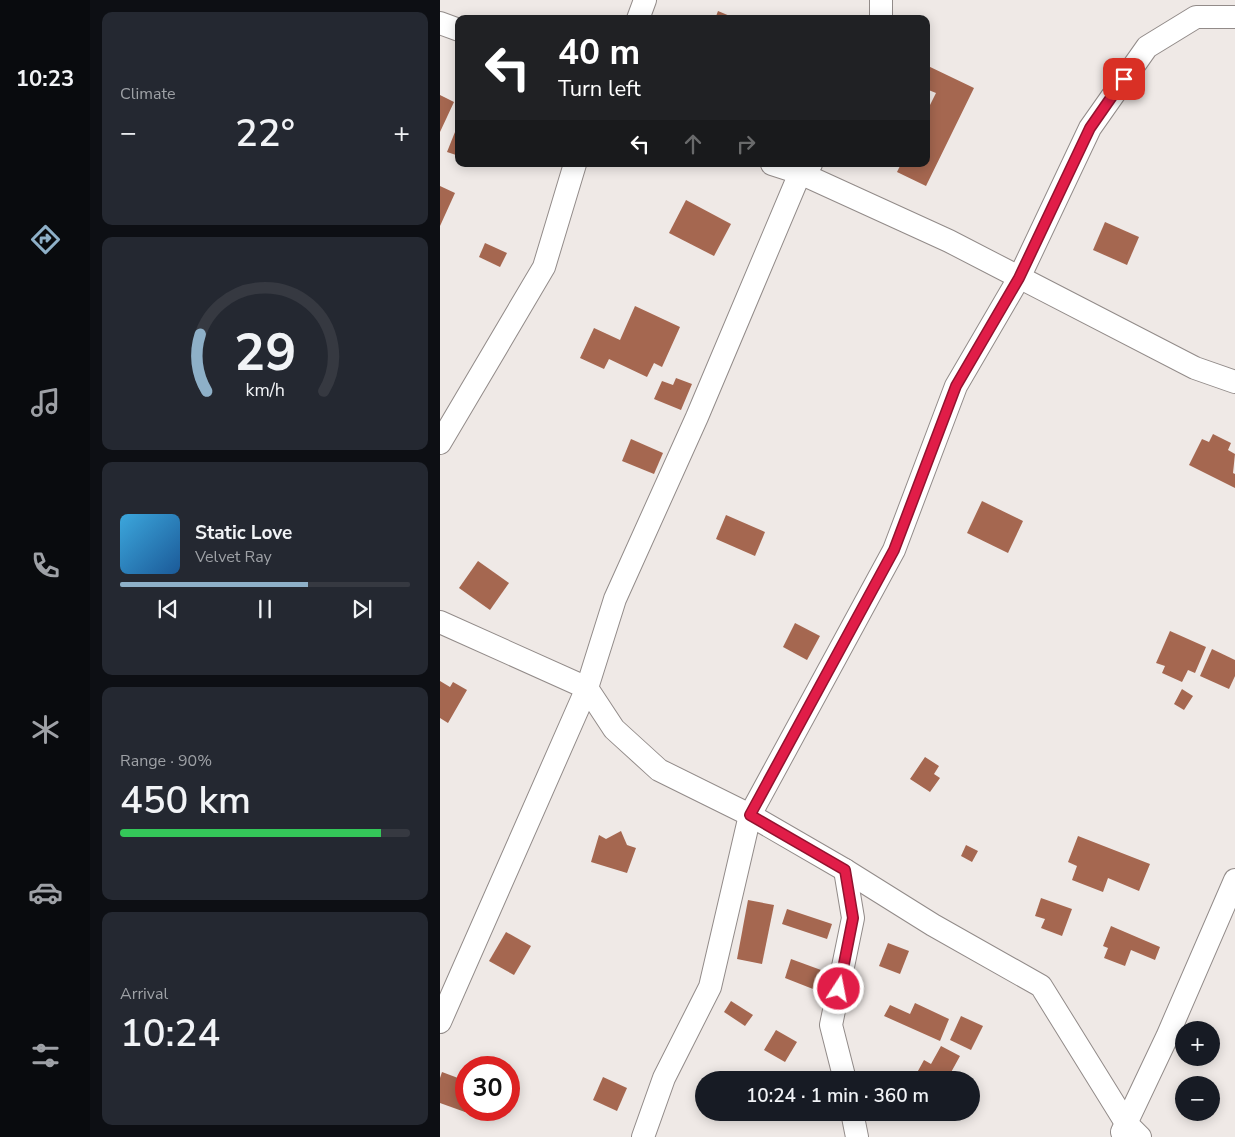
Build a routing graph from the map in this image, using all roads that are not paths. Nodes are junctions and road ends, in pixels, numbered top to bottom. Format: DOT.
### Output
graph roads {
  1 [pos="646,0"];
  2 [pos="881,0"];
  3 [pos="1192,8"];
  4 [pos="640,15"];
  5 [pos="881,15"];
  6 [pos="1235,17"];
  7 [pos="440,23"];
  8 [pos="455,29"];
  9 [pos="574,167"];
  10 [pos="806,168"];
  11 [pos="1019,278"];
  12 [pos="1235,382"];
  13 [pos="440,444"];
  14 [pos="440,622"];
  15 [pos="587,688"];
  16 [pos="750,815"];
  17 [pos="845,870"];
  18 [pos="1235,880"];
  19 [pos="440,1022"];
  20 [pos="842,1071"];
  21 [pos="853,1121"];
  22 [pos="1129,1132"];
  23 [pos="644,1137"];
  24 [pos="856,1137"];
  1 -- 4 [label="street"];
  2 -- 5 [label="street"];
  3 -- 6 [label="street"];
  3 -- 11 [label="street"];
  7 -- 8 [label="street"];
  9 -- 13 [label="street"];
  10 -- 11 [label="street"];
  10 -- 15 [label="street"];
  11 -- 12 [label="street"];
  11 -- 16 [label="street"];
  14 -- 15 [label="street"];
  15 -- 16 [label="street"];
  15 -- 19 [label="street"];
  16 -- 17 [label="street"];
  16 -- 23 [label="street"];
  17 -- 20 [label="street"];
  17 -- 22 [label="street"];
  18 -- 22 [label="street"];
  21 -- 24 [label="street"];
}
